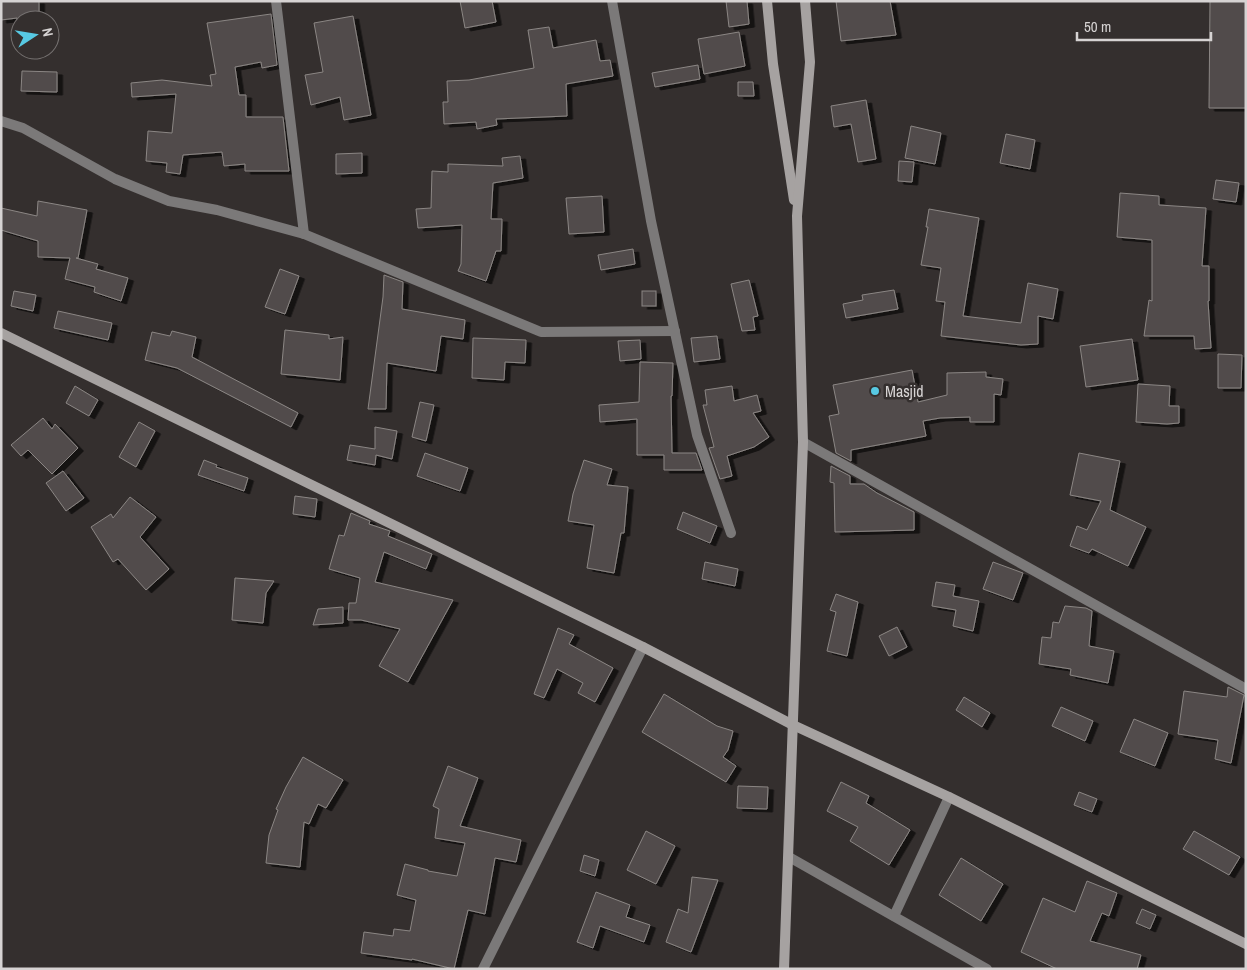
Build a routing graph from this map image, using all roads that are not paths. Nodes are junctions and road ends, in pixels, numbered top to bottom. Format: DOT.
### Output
graph roads {
  1 [pos="276,1"];
  2 [pos="612,1"];
  3 [pos="766,1"];
  4 [pos="805,1"];
  5 [pos="1,121"];
  6 [pos="797,216"];
  7 [pos="304,234"];
  8 [pos="674,331"];
  9 [pos="1,333"];
  10 [pos="803,442"];
  11 [pos="731,533"];
  12 [pos="643,647"];
  13 [pos="1246,689"];
  14 [pos="793,725"];
  15 [pos="948,797"];
  16 [pos="788,857"];
  17 [pos="894,916"];
  18 [pos="1246,944"];
  19 [pos="483,969"];
  20 [pos="784,969"];
  21 [pos="987,969"];
  1 -- 7 [label="street"];
  2 -- 8 [label="street"];
  3 -- 6 [label="main road"];
  4 -- 6 [label="main road"];
  5 -- 7 [label="street"];
  6 -- 10 [label="main road"];
  7 -- 8 [label="street"];
  8 -- 11 [label="street"];
  9 -- 12 [label="main road"];
  10 -- 13 [label="street"];
  10 -- 14 [label="main road"];
  12 -- 14 [label="main road"];
  12 -- 19 [label="street"];
  14 -- 15 [label="main road"];
  14 -- 16 [label="main road"];
  15 -- 17 [label="street"];
  15 -- 18 [label="main road"];
  16 -- 17 [label="street"];
  16 -- 20 [label="main road"];
  17 -- 21 [label="street"];
}
